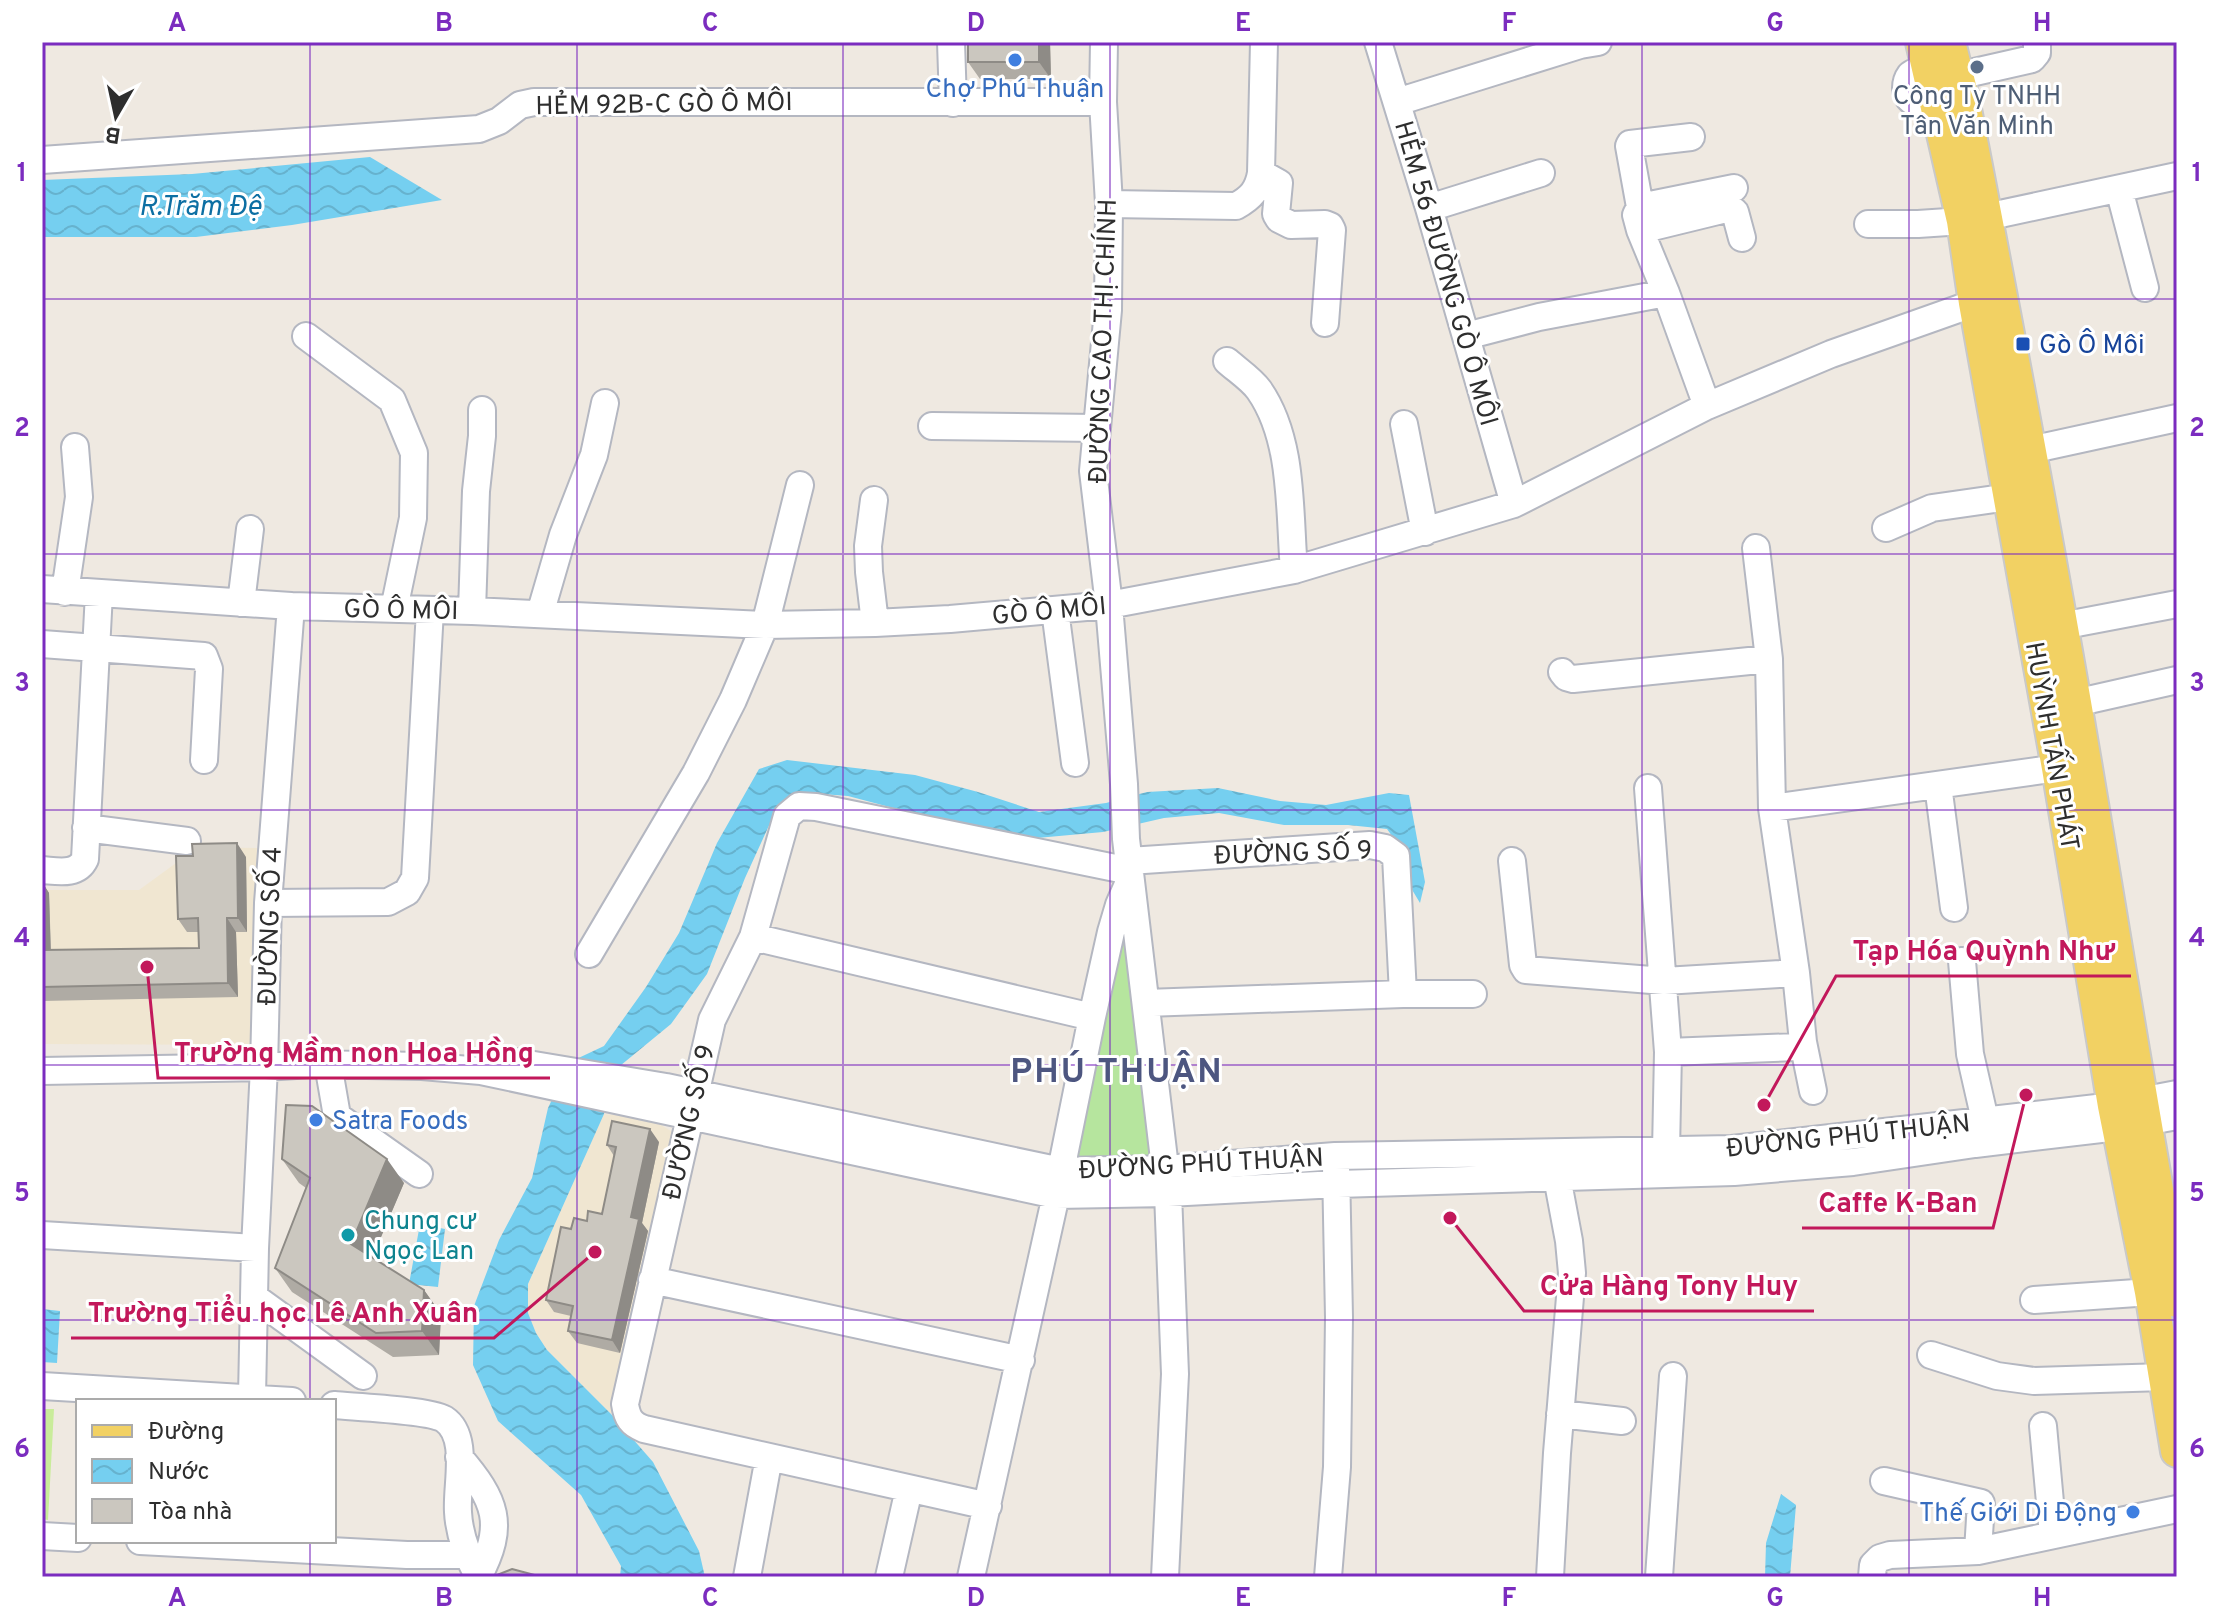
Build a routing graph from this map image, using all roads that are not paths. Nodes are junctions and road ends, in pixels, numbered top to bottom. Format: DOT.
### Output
graph roads {
  1 [pos="951,42"];
  2 [pos="1104,42"];
  3 [pos="1264,42"];
  4 [pos="1378,42"];
  5 [pos="1598,42"];
  6 [pos="1949,42"];
  7 [pos="2037,42"];
  8 [pos="1941,77"];
  9 [pos="1103,102"];
  10 [pos="1397,102"];
  11 [pos="953,103"];
  12 [pos="1691,137"];
  13 [pos="42,160"];
  14 [pos="1261,173"];
  15 [pos="1541,173"];
  16 [pos="2177,176"];
  17 [pos="1734,188"];
  18 [pos="2119,189"];
  19 [pos="1109,204"];
  20 [pos="1429,208"];
  21 [pos="1640,219"];
  22 [pos="1975,219"];
  23 [pos="1868,224"];
  24 [pos="1742,238"];
  25 [pos="2145,288"];
  26 [pos="1666,293"];
  27 [pos="1987,300"];
  28 [pos="1325,323"];
  29 [pos="306,336"];
  30 [pos="1466,336"];
  31 [pos="1227,361"];
  32 [pos="605,403"];
  33 [pos="1707,406"];
  34 [pos="482,410"];
  35 [pos="2177,418"];
  36 [pos="1404,424"];
  37 [pos="932,426"];
  38 [pos="1097,428"];
  39 [pos="75,447"];
  40 [pos="2030,450"];
  41 [pos="800,485"];
  42 [pos="2009,497"];
  43 [pos="874,500"];
  44 [pos="1514,504"];
  45 [pos="1886,528"];
  46 [pos="250,529"];
  47 [pos="1425,532"];
  48 [pos="1756,548"];
  49 [pos="1294,570"];
  50 [pos="54,590"];
  51 [pos="99,593"];
  52 [pos="241,603"];
  53 [pos="2177,604"];
  54 [pos="1109,605"];
  55 [pos="291,606"];
  56 [pos="394,609"];
  57 [pos="430,610"];
  58 [pos="1055,610"];
  59 [pos="472,611"];
  60 [pos="540,614"];
  61 [pos="875,623"];
  62 [pos="765,625"];
  63 [pos="2061,626"];
  64 [pos="42,644"];
  65 [pos="96,648"];
  66 [pos="1769,659"];
  67 [pos="1562,672"];
  68 [pos="2177,680"];
  69 [pos="2075,703"];
  70 [pos="204,760"];
  71 [pos="1075,763"];
  72 [pos="2058,768"];
  73 [pos="1938,785"];
  74 [pos="1648,788"];
  75 [pos="1772,808"];
  76 [pos="86,828"];
  77 [pos="187,841"];
  78 [pos="1512,861"];
  79 [pos="1129,862"];
  80 [pos="42,870"];
  81 [pos="268,903"];
  82 [pos="1954,908"];
  83 [pos="753,937"];
  84 [pos="589,954"];
  85 [pos="1962,961"];
  86 [pos="1796,973"];
  87 [pos="1664,981"];
  88 [pos="1403,994"];
  89 [pos="1473,994"];
  90 [pos="1146,1003"];
  91 [pos="1092,1017"];
  92 [pos="1803,1042"];
  93 [pos="1668,1052"];
  94 [pos="42,1054"];
  95 [pos="265,1059"];
  96 [pos="328,1064"];
  97 [pos="42,1071"];
  98 [pos="540,1074"];
  99 [pos="1813,1091"];
  100 [pos="2177,1094"];
  101 [pos="691,1105"];
  102 [pos="2129,1114"];
  103 [pos="2177,1116"];
  104 [pos="1985,1120"];
  105 [pos="1666,1151"];
  106 [pos="1335,1156"];
  107 [pos="1555,1165"];
  108 [pos="419,1174"];
  109 [pos="1167,1181"];
  110 [pos="1059,1183"];
  111 [pos="1338,1184"];
  112 [pos="42,1235"];
  113 [pos="255,1248"];
  114 [pos="652,1280"];
  115 [pos="2164,1296"];
  116 [pos="254,1297"];
  117 [pos="2034,1300"];
  118 [pos="1931,1355"];
  119 [pos="1021,1360"];
  120 [pos="363,1376"];
  121 [pos="1673,1376"];
  122 [pos="2165,1377"];
  123 [pos="42,1386"];
  124 [pos="252,1397"];
  125 [pos="272,1399"];
  126 [pos="336,1405"];
  127 [pos="1560,1414"];
  128 [pos="1622,1421"];
  129 [pos="2043,1426"];
  130 [pos="2177,1451"];
  131 [pos="769,1457"];
  132 [pos="1884,1481"];
  133 [pos="909,1489"];
  134 [pos="988,1506"];
  135 [pos="2177,1509"];
  136 [pos="2053,1535"];
  137 [pos="42,1536"];
  138 [pos="76,1538"];
  139 [pos="178,1543"];
  140 [pos="1978,1551"];
  141 [pos="475,1569"];
  142 [pos="747,1577"];
  143 [pos="889,1577"];
  144 [pos="971,1577"];
  145 [pos="1165,1577"];
  146 [pos="1328,1577"];
  147 [pos="1550,1577"];
  148 [pos="1659,1577"];
  149 [pos="1872,1577"];
  1 -- 11 [label="street"];
  2 -- 9 [label="street, ĐƯỜNG CAO THỊ CHÍNH"];
  3 -- 14 [label="street"];
  4 -- 10 [label="street, HẺM 56 ĐƯỜNG GÒ Ô MÔI"];
  5 -- 10 [label="street"];
  6 -- 8 [label="main road, HUỲNH TẤN PHÁT"];
  7 -- 8 [label="street"];
  8 -- 22 [label="main road, HUỲNH TẤN PHÁT"];
  9 -- 11 [label="street, HẺM 92B-C GÒ Ô MÔI"];
  9 -- 19 [label="street, ĐƯỜNG CAO THỊ CHÍNH"];
  10 -- 20 [label="street, HẺM 56 ĐƯỜNG GÒ Ô MÔI"];
  11 -- 13 [label="street, HẺM 92B-C GÒ Ô MÔI"];
  12 -- 21 [label="street"];
  14 -- 19 [label="street"];
  14 -- 28 [label="street"];
  15 -- 20 [label="street"];
  16 -- 18 [label="street"];
  17 -- 21 [label="street"];
  18 -- 22 [label="street"];
  18 -- 25 [label="street"];
  19 -- 38 [label="street, ĐƯỜNG CAO THỊ CHÍNH"];
  20 -- 30 [label="street, HẺM 56 ĐƯỜNG GÒ Ô MÔI"];
  21 -- 24 [label="street"];
  21 -- 26 [label="street"];
  22 -- 23 [label="street"];
  22 -- 27 [label="main road, HUỲNH TẤN PHÁT"];
  26 -- 30 [label="street"];
  26 -- 33 [label="street"];
  27 -- 33 [label="street, GÒ Ô MÔI"];
  27 -- 40 [label="main road, HUỲNH TẤN PHÁT"];
  27 -- 42 [label="main road, HUỲNH TẤN PHÁT"];
  29 -- 56 [label="street"];
  30 -- 44 [label="street, HẺM 56 ĐƯỜNG GÒ Ô MÔI"];
  31 -- 49 [label="street"];
  32 -- 60 [label="street"];
  33 -- 44 [label="street, GÒ Ô MÔI"];
  34 -- 59 [label="street"];
  35 -- 40 [label="street"];
  36 -- 47 [label="street"];
  37 -- 38 [label="street"];
  38 -- 54 [label="street, ĐƯỜNG CAO THỊ CHÍNH"];
  39 -- 50 [label="street"];
  40 -- 63 [label="main road, HUỲNH TẤN PHÁT"];
  41 -- 62 [label="street"];
  42 -- 45 [label="street"];
  42 -- 72 [label="main road, HUỲNH TẤN PHÁT"];
  43 -- 61 [label="street"];
  44 -- 47 [label="street, GÒ Ô MÔI"];
  46 -- 52 [label="street"];
  47 -- 49 [label="street, GÒ Ô MÔI"];
  48 -- 66 [label="street"];
  49 -- 54 [label="street, GÒ Ô MÔI"];
  50 -- 51 [label="street, GÒ Ô MÔI"];
  51 -- 52 [label="street, GÒ Ô MÔI"];
  51 -- 65 [label="street"];
  52 -- 55 [label="street, GÒ Ô MÔI"];
  53 -- 63 [label="street"];
  54 -- 58 [label="street, GÒ Ô MÔI"];
  54 -- 79 [label="street, ĐƯỜNG CAO THỊ CHÍNH"];
  55 -- 56 [label="street, GÒ Ô MÔI"];
  55 -- 81 [label="street, ĐƯỜNG SỐ 4"];
  56 -- 57 [label="street, GÒ Ô MÔI"];
  57 -- 59 [label="street, GÒ Ô MÔI"];
  57 -- 81 [label="street"];
  58 -- 61 [label="street, GÒ Ô MÔI"];
  58 -- 71 [label="street"];
  59 -- 60 [label="street, GÒ Ô MÔI"];
  60 -- 62 [label="street, GÒ Ô MÔI"];
  61 -- 62 [label="street, GÒ Ô MÔI"];
  62 -- 84 [label="street"];
  63 -- 69 [label="main road, HUỲNH TẤN PHÁT"];
  64 -- 65 [label="street"];
  65 -- 70 [label="street"];
  65 -- 76 [label="street"];
  66 -- 67 [label="street"];
  66 -- 75 [label="street"];
  68 -- 69 [label="street"];
  69 -- 102 [label="main road, HUỲNH TẤN PHÁT"];
  72 -- 73 [label="street"];
  72 -- 102 [label="main road, HUỲNH TẤN PHÁT"];
  73 -- 75 [label="street"];
  73 -- 82 [label="street"];
  74 -- 87 [label="street"];
  75 -- 86 [label="street"];
  76 -- 77 [label="street"];
  76 -- 80 [label="street"];
  78 -- 87 [label="street"];
  79 -- 83 [label="street, ĐƯỜNG SỐ 9"];
  79 -- 88 [label="street, ĐƯỜNG SỐ 9"];
  79 -- 90 [label="street"];
  79 -- 91 [label="street"];
  81 -- 95 [label="street, ĐƯỜNG SỐ 4"];
  83 -- 91 [label="street"];
  83 -- 101 [label="street, ĐƯỜNG SỐ 9"];
  85 -- 104 [label="street"];
  86 -- 87 [label="street"];
  86 -- 92 [label="street"];
  87 -- 93 [label="street"];
  88 -- 89 [label="street"];
  88 -- 90 [label="street"];
  90 -- 109 [label="street"];
  91 -- 110 [label="street"];
  92 -- 93 [label="street"];
  92 -- 99 [label="street"];
  93 -- 105 [label="street"];
  94 -- 95 [label="street, ĐƯỜNG PHÚ THUẬN"];
  95 -- 96 [label="street"];
  95 -- 97 [label="street, ĐƯỜNG PHÚ THUẬN"];
  95 -- 98 [label="street, ĐƯỜNG PHÚ THUẬN"];
  95 -- 113 [label="street, ĐƯỜNG SỐ 4"];
  96 -- 98 [label="street"];
  96 -- 108 [label="street"];
  98 -- 101 [label="street, ĐƯỜNG PHÚ THUẬN"];
  100 -- 102 [label="street, ĐƯỜNG PHÚ THUẬN"];
  101 -- 110 [label="street, ĐƯỜNG PHÚ THUẬN"];
  101 -- 114 [label="street, ĐƯỜNG SỐ 9"];
  102 -- 103 [label="street, ĐƯỜNG PHÚ THUẬN"];
  102 -- 104 [label="street, ĐƯỜNG PHÚ THUẬN"];
  102 -- 107 [label="street, ĐƯỜNG PHÚ THUẬN"];
  102 -- 115 [label="main road, HUỲNH TẤN PHÁT"];
  104 -- 105 [label="street, ĐƯỜNG PHÚ THUẬN"];
  105 -- 107 [label="street, ĐƯỜNG PHÚ THUẬN"];
  106 -- 107 [label="street, ĐƯỜNG PHÚ THUẬN"];
  106 -- 109 [label="street, ĐƯỜNG PHÚ THUẬN"];
  106 -- 111 [label="street"];
  107 -- 111 [label="street, ĐƯỜNG PHÚ THUẬN"];
  107 -- 127 [label="street"];
  109 -- 110 [label="street, ĐƯỜNG PHÚ THUẬN"];
  109 -- 111 [label="street, ĐƯỜNG PHÚ THUẬN"];
  109 -- 145 [label="street"];
  110 -- 119 [label="street"];
  111 -- 146 [label="street"];
  112 -- 113 [label="street"];
  113 -- 116 [label="street, ĐƯỜNG SỐ 4"];
  114 -- 119 [label="street"];
  114 -- 131 [label="street, ĐƯỜNG SỐ 9"];
  115 -- 117 [label="street"];
  115 -- 122 [label="main road, HUỲNH TẤN PHÁT"];
  116 -- 120 [label="street"];
  116 -- 124 [label="street, ĐƯỜNG SỐ 4"];
  118 -- 122 [label="street"];
  119 -- 134 [label="street"];
  121 -- 148 [label="street"];
  122 -- 130 [label="main road, HUỲNH TẤN PHÁT"];
  123 -- 124 [label="street"];
  124 -- 125 [label="street"];
  126 -- 141 [label="street"];
  127 -- 128 [label="street"];
  127 -- 147 [label="street"];
  129 -- 136 [label="street"];
  131 -- 133 [label="street, ĐƯỜNG SỐ 9"];
  131 -- 142 [label="street"];
  132 -- 140 [label="street"];
  133 -- 134 [label="street, ĐƯỜNG SỐ 9"];
  133 -- 143 [label="street"];
  134 -- 144 [label="street"];
  135 -- 136 [label="street"];
  136 -- 140 [label="street"];
  137 -- 138 [label="street"];
  139 -- 141 [label="street"];
  140 -- 149 [label="street"];
}
